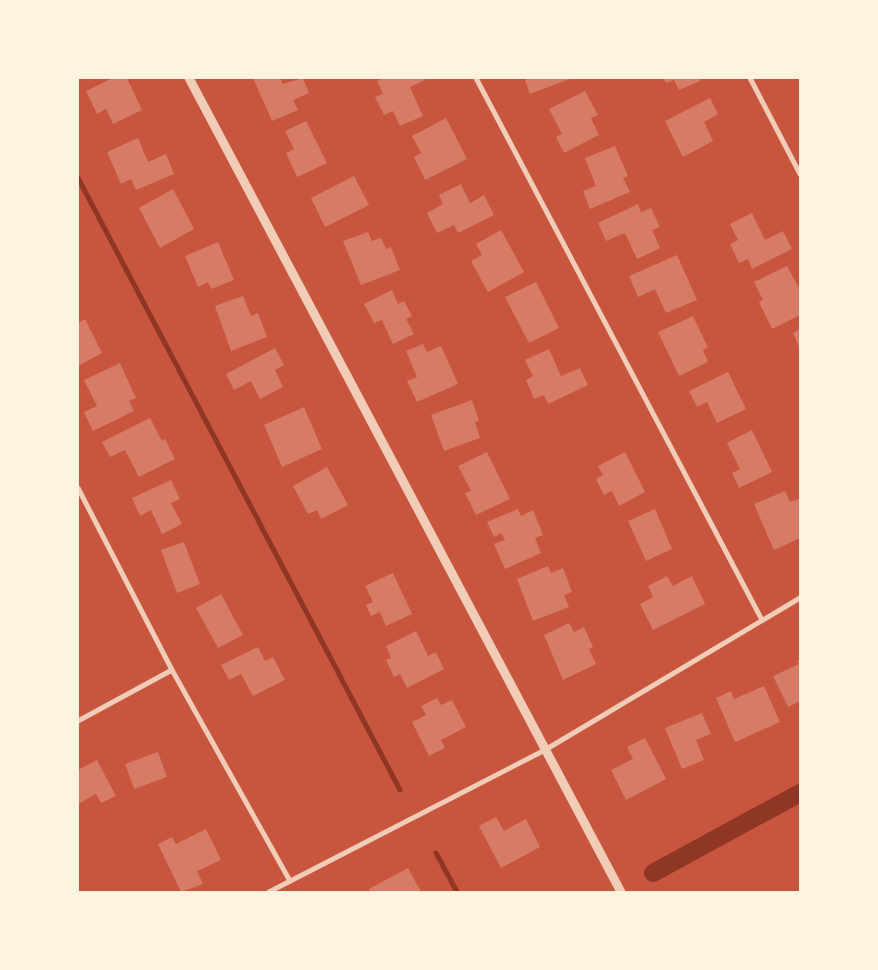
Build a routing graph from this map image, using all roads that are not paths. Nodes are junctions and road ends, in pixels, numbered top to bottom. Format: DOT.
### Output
graph roads {
  1 [pos="189,78"];
  2 [pos="476,78"];
  3 [pos="750,78"];
  4 [pos="800,174"];
  5 [pos="78,488"];
  6 [pos="800,598"];
  7 [pos="762,620"];
  8 [pos="172,670"];
  9 [pos="78,721"];
  10 [pos="545,750"];
  11 [pos="290,882"];
  12 [pos="269,892"];
  13 [pos="621,892"];
  1 -- 10 [label="street"];
  2 -- 7 [label="street"];
  3 -- 4 [label="street"];
  5 -- 8 [label="street"];
  6 -- 7 [label="street"];
  7 -- 10 [label="street"];
  8 -- 9 [label="street"];
  8 -- 11 [label="street"];
  10 -- 11 [label="street"];
  10 -- 13 [label="street"];
  11 -- 12 [label="street"];
}
